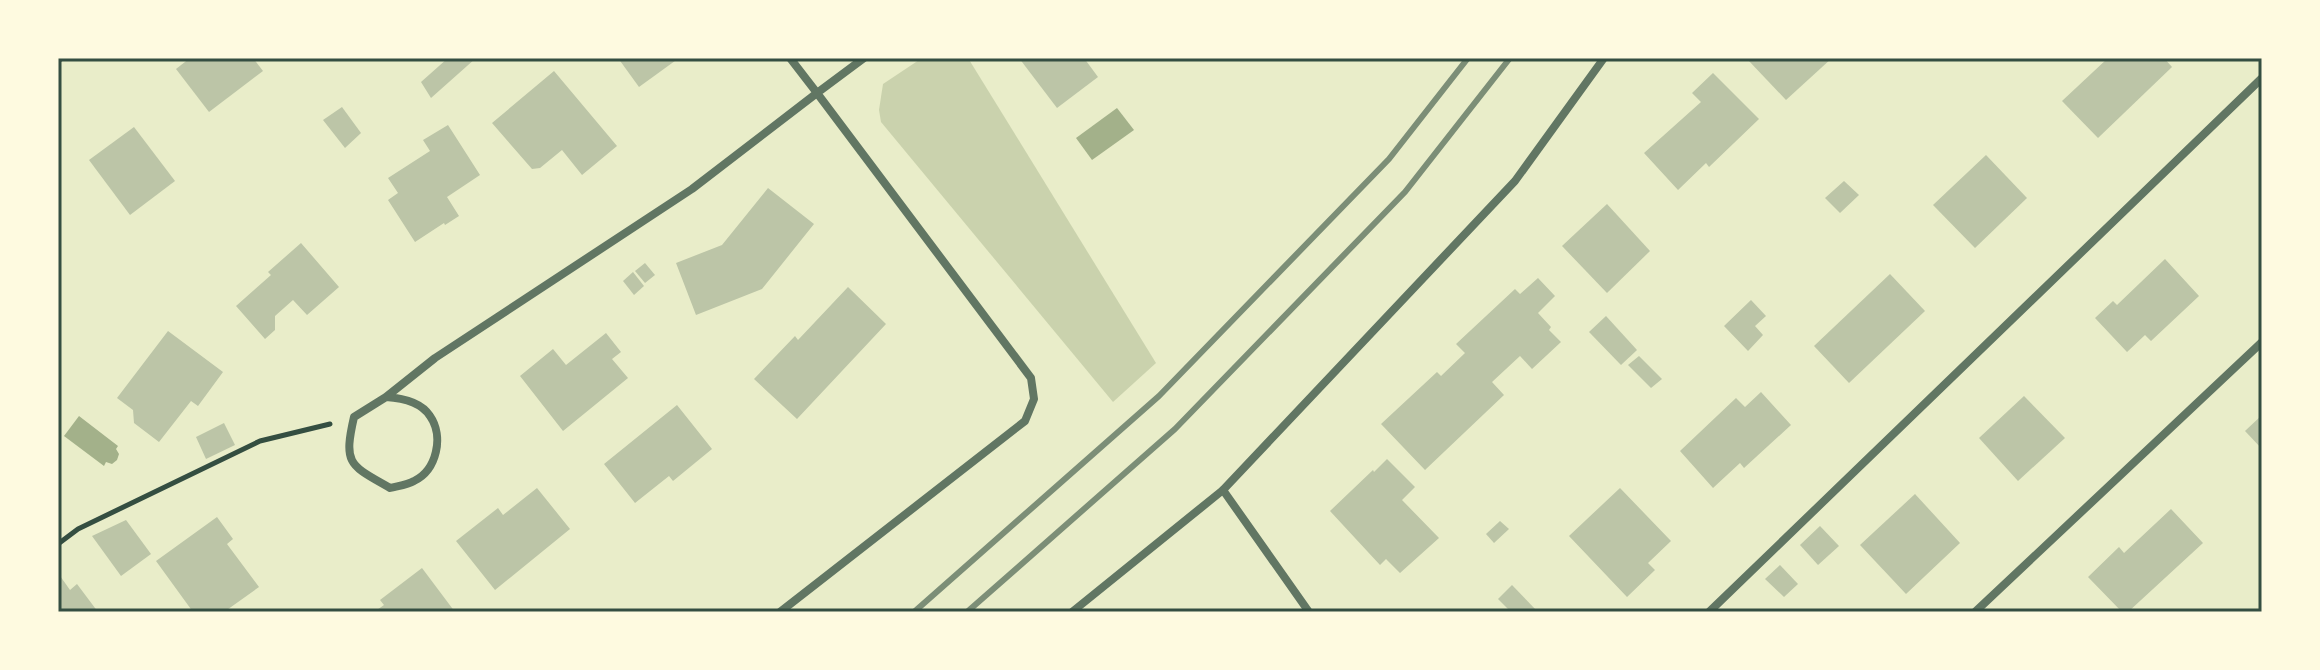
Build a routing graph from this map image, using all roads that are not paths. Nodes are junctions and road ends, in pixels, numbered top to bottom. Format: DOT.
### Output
graph roads {
  1 [pos="790,58"];
  2 [pos="864,58"];
  3 [pos="1604,58"];
  4 [pos="2262,78"];
  5 [pos="817,93"];
  6 [pos="2262,342"];
  7 [pos="386,397"];
  8 [pos="1223,490"];
  9 [pos="780,612"];
  10 [pos="1072,612"];
  11 [pos="1309,612"];
  12 [pos="1709,612"];
  13 [pos="1975,612"];
  1 -- 5 [label="street"];
  2 -- 5 [label="street"];
  3 -- 8 [label="street"];
  4 -- 12 [label="street"];
  5 -- 7 [label="street"];
  5 -- 9 [label="street"];
  6 -- 13 [label="street"];
  7 -- 7 [label="street"];
  8 -- 10 [label="street"];
  8 -- 11 [label="street"];
}
